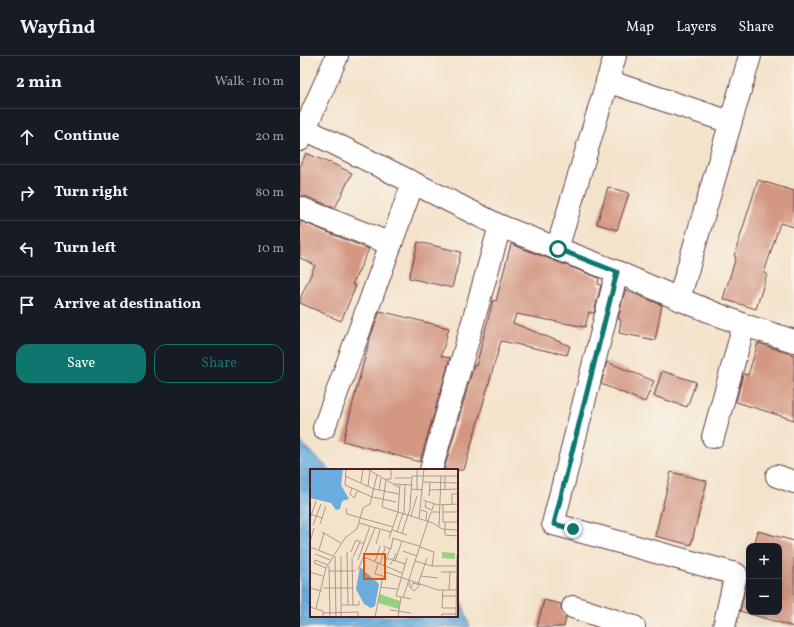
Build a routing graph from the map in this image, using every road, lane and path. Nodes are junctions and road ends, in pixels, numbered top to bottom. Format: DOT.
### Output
graph roads {
  1 [pos="337,56"];
  2 [pos="614,56"];
  3 [pos="750,56"];
  4 [pos="607,81"];
  5 [pos="730,122"];
  6 [pos="302,134"];
  7 [pos="414,183"];
  8 [pos="300,208"];
  9 [pos="500,226"];
  10 [pos="391,244"];
  11 [pos="558,249"];
  12 [pos="617,272"];
  13 [pos="679,299"];
  14 [pos="744,325"];
  15 [pos="794,341"];
  16 [pos="324,428"];
  17 [pos="713,437"];
  18 [pos="431,469"];
  19 [pos="573,607"];
  20 [pos="634,627"];
  21 [pos="724,627"];
  1 -- 6 [label="street"];
  2 -- 4 [label="street"];
  3 -- 5 [label="street"];
  4 -- 5 [label="street"];
  4 -- 11 [label="street"];
  5 -- 13 [label="street"];
  6 -- 7 [label="street"];
  7 -- 9 [label="street"];
  7 -- 10 [label="street"];
  8 -- 10 [label="street"];
  9 -- 11 [label="street"];
  9 -- 18 [label="street"];
  10 -- 16 [label="street"];
  11 -- 12 [label="street"];
  12 -- 13 [label="street"];
  12 -- 21 [label="street"];
  13 -- 14 [label="street"];
  14 -- 15 [label="street"];
  14 -- 17 [label="street"];
  19 -- 20 [label="street"];
}
